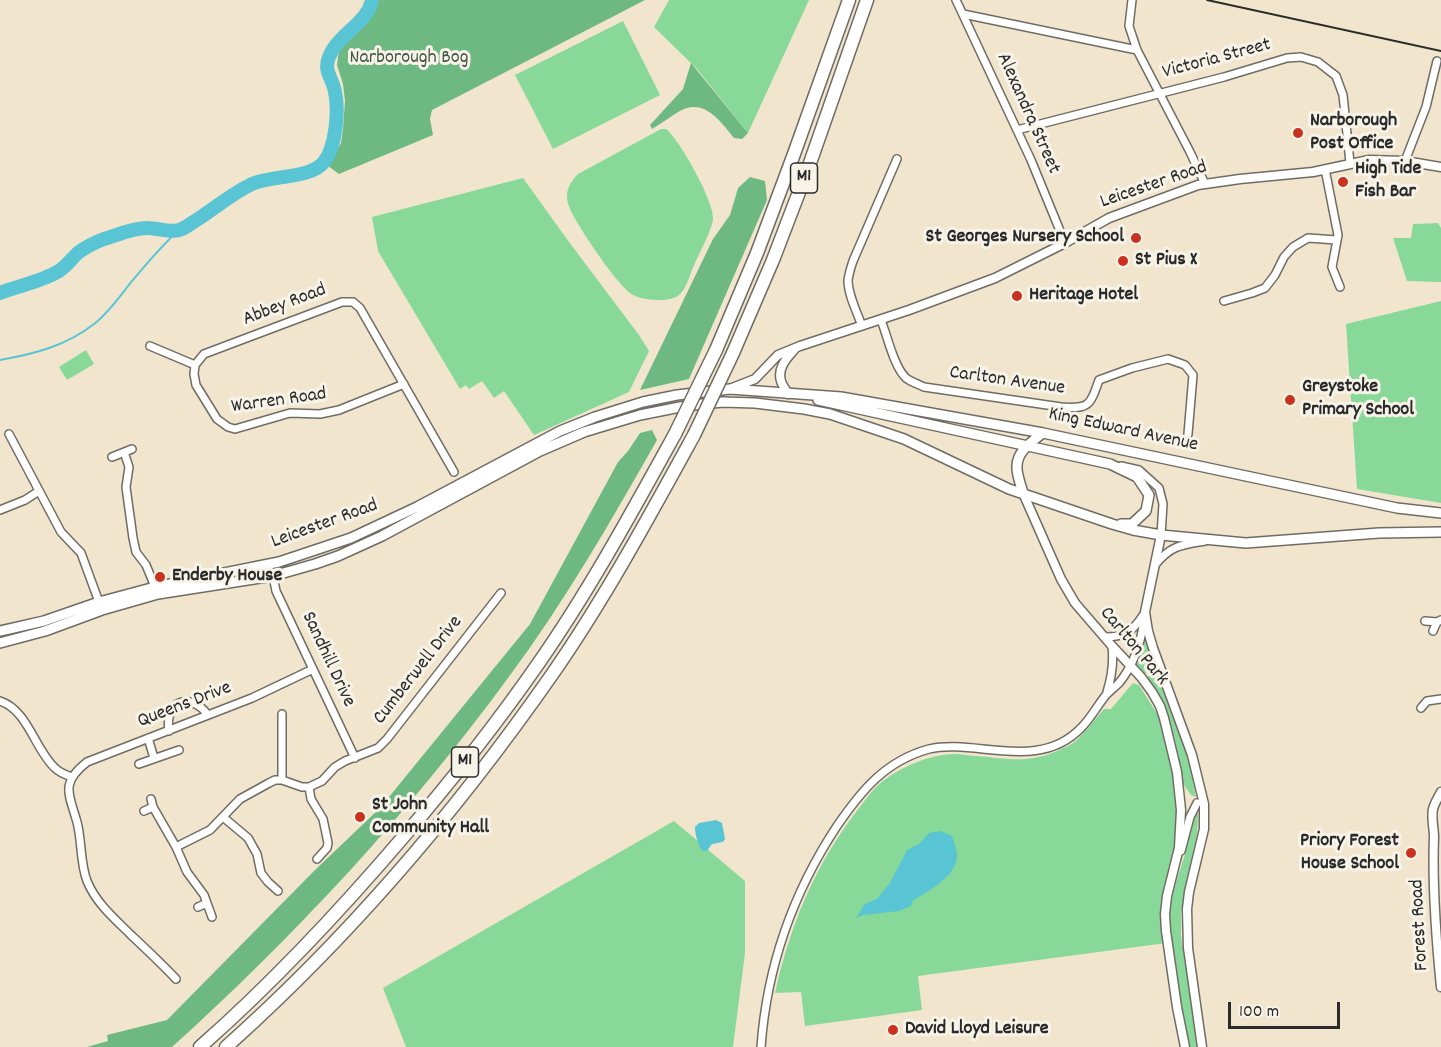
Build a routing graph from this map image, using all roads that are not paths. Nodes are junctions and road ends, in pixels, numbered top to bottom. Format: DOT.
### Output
graph roads {
  1 [pos="849,0"];
  2 [pos="867,0"];
  3 [pos="956,0"];
  4 [pos="1132,0"];
  5 [pos="963,14"];
  6 [pos="1137,50"];
  7 [pos="1437,62"];
  8 [pos="1159,93"];
  9 [pos="1017,130"];
  10 [pos="897,159"];
  11 [pos="1405,161"];
  12 [pos="1350,164"];
  13 [pos="1441,167"];
  14 [pos="1325,169"];
  15 [pos="1205,184"];
  16 [pos="1337,240"];
  17 [pos="1065,243"];
  18 [pos="1340,287"];
  19 [pos="1224,301"];
  20 [pos="881,320"];
  21 [pos="862,326"];
  22 [pos="150,346"];
  23 [pos="794,350"];
  24 [pos="195,365"];
  25 [pos="404,384"];
  26 [pos="730,389"];
  27 [pos="792,394"];
  28 [pos="643,402"];
  29 [pos="1043,433"];
  30 [pos="9,434"];
  31 [pos="1188,434"];
  32 [pos="1027,445"];
  33 [pos="132,449"];
  34 [pos="124,452"];
  35 [pos="112,457"];
  36 [pos="1110,464"];
  37 [pos="454,472"];
  38 [pos="39,491"];
  39 [pos="1023,493"];
  40 [pos="0,510"];
  41 [pos="1441,513"];
  42 [pos="1112,524"];
  43 [pos="1441,532"];
  44 [pos="1161,535"];
  45 [pos="1214,540"];
  46 [pos="1154,566"];
  47 [pos="273,576"];
  48 [pos="155,587"];
  49 [pos="501,593"];
  50 [pos="99,602"];
  51 [pos="1145,612"];
  52 [pos="1425,621"];
  53 [pos="1439,621"];
  54 [pos="0,631"];
  55 [pos="1433,631"];
  56 [pos="1105,637"];
  57 [pos="0,644"];
  58 [pos="1112,646"];
  59 [pos="1130,665"];
  60 [pos="313,669"];
  61 [pos="1107,694"];
  62 [pos="1441,699"];
  63 [pos="0,701"];
  64 [pos="1421,708"];
  65 [pos="282,714"];
  66 [pos="208,715"];
  67 [pos="169,731"];
  68 [pos="148,738"];
  69 [pos="179,750"];
  70 [pos="154,758"];
  71 [pos="355,758"];
  72 [pos="139,764"];
  73 [pos="72,777"];
  74 [pos="282,780"];
  75 [pos="309,787"];
  76 [pos="1441,792"];
  77 [pos="1197,802"];
  78 [pos="144,811"];
  79 [pos="224,817"];
  80 [pos="176,847"];
  81 [pos="317,859"];
  82 [pos="1176,862"];
  83 [pos="278,891"];
  84 [pos="207,903"];
  85 [pos="198,907"];
  86 [pos="212,917"];
  87 [pos="1438,920"];
  88 [pos="176,979"];
  89 [pos="1441,987"];
  90 [pos="200,1047"];
  91 [pos="226,1047"];
  92 [pos="761,1047"];
  93 [pos="1185,1047"];
  94 [pos="1202,1047"];
  1 -- 90 [label="highway, M1, bridge"];
  2 -- 91 [label="highway, M1, bridge"];
  3 -- 5 [label="street, Alexandra Street"];
  4 -- 6 [label="street"];
  5 -- 6 [label="street"];
  5 -- 9 [label="street, Alexandra Street"];
  6 -- 8 [label="street"];
  7 -- 11 [label="street"];
  8 -- 9 [label="street, Victoria Street"];
  8 -- 12 [label="street, Victoria Street"];
  8 -- 15 [label="street"];
  9 -- 17 [label="street, Alexandra Street"];
  10 -- 21 [label="street"];
  11 -- 12 [label="street, Leicester Road"];
  11 -- 13 [label="street, Leicester Road"];
  12 -- 14 [label="street, Leicester Road"];
  14 -- 15 [label="street, Leicester Road"];
  14 -- 16 [label="street"];
  15 -- 17 [label="street, Leicester Road"];
  16 -- 18 [label="street"];
  16 -- 19 [label="street"];
  17 -- 20 [label="street, Leicester Road"];
  20 -- 21 [label="street, Leicester Road"];
  20 -- 31 [label="street, Carlton Avenue"];
  21 -- 23 [label="street, Leicester Road"];
  22 -- 24 [label="street"];
  23 -- 26 [label="street, Leicester Road"];
  23 -- 27 [label="street"];
  24 -- 25 [label="street, Warren Road"];
  24 -- 25 [label="street, Abbey Road"];
  25 -- 37 [label="street, Abbey Road"];
  26 -- 27 [label="main road, King Edward Avenue"];
  26 -- 28 [label="main road, King Edward Avenue"];
  27 -- 29 [label="main road, King Edward Avenue"];
  27 -- 32 [label="main road, King Edward Avenue"];
  28 -- 48 [label="main road, Leicester Road"];
  29 -- 32 [label="main road"];
  29 -- 41 [label="main road, King Edward Avenue"];
  30 -- 38 [label="street"];
  32 -- 36 [label="main road, King Edward Avenue"];
  32 -- 39 [label="main road"];
  33 -- 34 [label="street"];
  34 -- 35 [label="street"];
  34 -- 48 [label="street"];
  36 -- 42 [label="main road, King Edward Avenue"];
  36 -- 44 [label="street, Carlton Park"];
  38 -- 40 [label="street"];
  38 -- 50 [label="street"];
  39 -- 42 [label="main road"];
  39 -- 47 [label="main road, Leicester Road"];
  39 -- 56 [label="street, Carlton Park"];
  42 -- 44 [label="main road"];
  43 -- 45 [label="main road"];
  44 -- 45 [label="main road"];
  44 -- 46 [label="street, Carlton Park"];
  45 -- 46 [label="street"];
  46 -- 51 [label="street, Carlton Park"];
  47 -- 57 [label="main road, Leicester Road"];
  47 -- 60 [label="street, Sandhill Drive"];
  48 -- 50 [label="main road, Leicester Road"];
  49 -- 71 [label="street, Cumberwell Drive"];
  50 -- 54 [label="main road, Leicester Road"];
  51 -- 56 [label="street"];
  51 -- 59 [label="street"];
  51 -- 94 [label="street, Carlton Park"];
  52 -- 53 [label="street"];
  53 -- 55 [label="street"];
  56 -- 58 [label="street, Carlton Park"];
  58 -- 59 [label="street, Carlton Park"];
  58 -- 61 [label="street"];
  59 -- 61 [label="street"];
  59 -- 82 [label="street, Carlton Park"];
  60 -- 66 [label="street, Queens Drive"];
  60 -- 71 [label="street, Sandhill Drive"];
  61 -- 92 [label="street"];
  62 -- 64 [label="street"];
  63 -- 73 [label="street"];
  65 -- 74 [label="street"];
  66 -- 67 [label="street, Queens Drive"];
  66 -- 67 [label="street"];
  67 -- 68 [label="street, Queens Drive"];
  68 -- 70 [label="street"];
  68 -- 73 [label="street, Queens Drive"];
  69 -- 70 [label="street"];
  70 -- 72 [label="street"];
  71 -- 75 [label="street, Cumberwell Drive"];
  73 -- 88 [label="street"];
  74 -- 75 [label="street"];
  74 -- 79 [label="street"];
  75 -- 81 [label="street"];
  76 -- 87 [label="street, Forest Road"];
  77 -- 82 [label="street"];
  78 -- 80 [label="street"];
  79 -- 80 [label="street"];
  79 -- 83 [label="street"];
  80 -- 84 [label="street"];
  82 -- 93 [label="street, Carlton Park"];
  84 -- 85 [label="street"];
  84 -- 86 [label="street"];
  87 -- 89 [label="street, Forest Road"];
}
